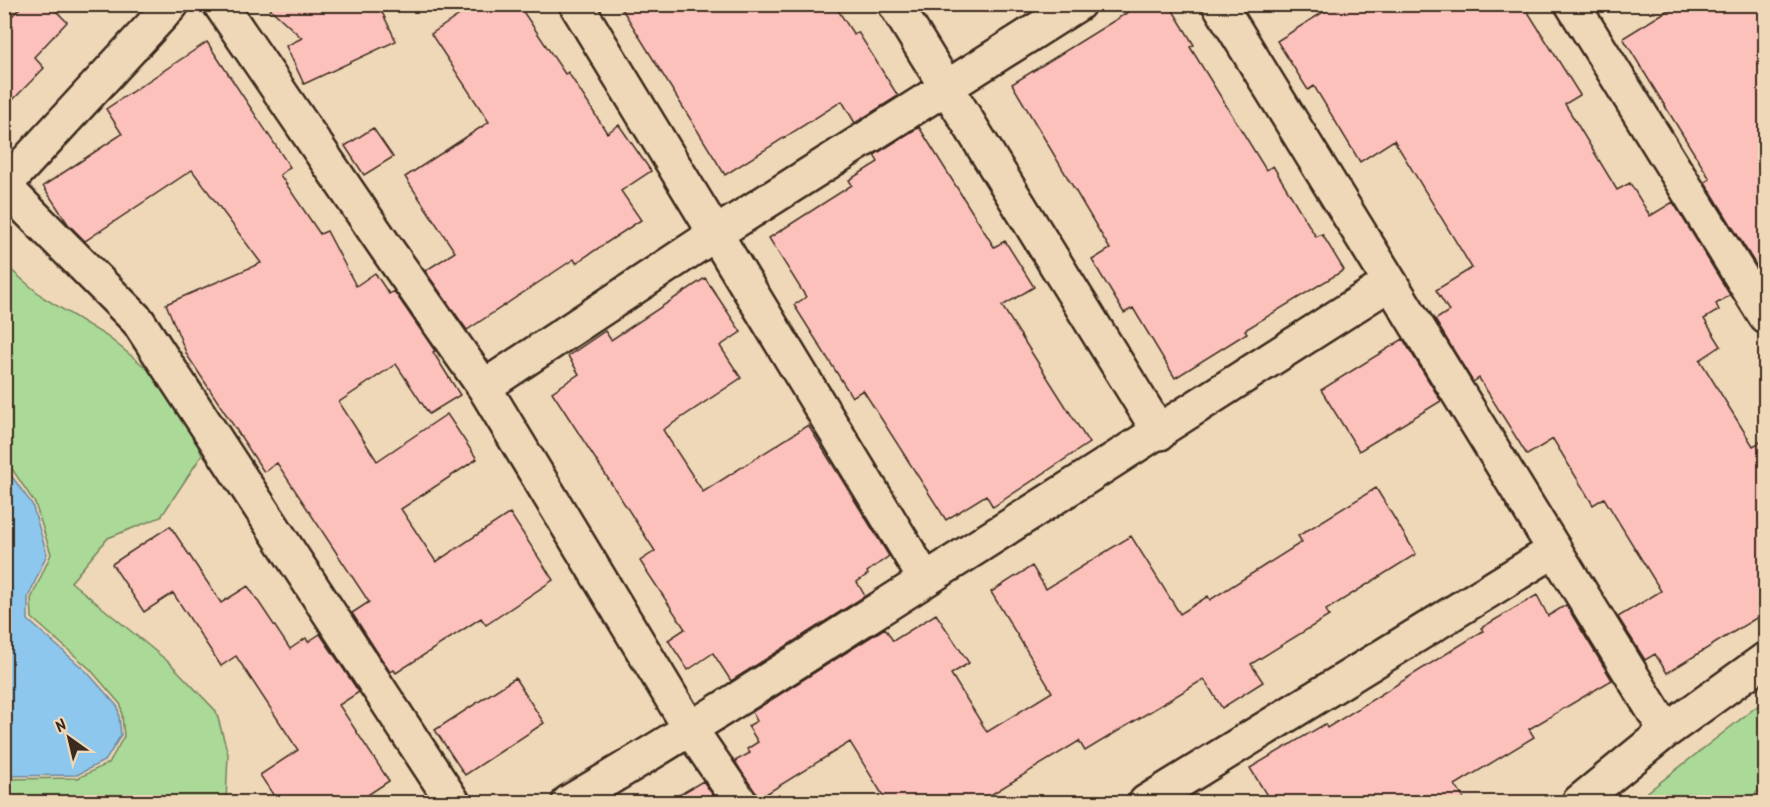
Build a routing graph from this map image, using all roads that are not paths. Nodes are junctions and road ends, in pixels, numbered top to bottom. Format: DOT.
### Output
graph roads {
  1 [pos="172,4"];
  2 [pos="220,4"];
  3 [pos="576,4"];
  4 [pos="895,4"];
  5 [pos="1078,4"];
  6 [pos="1218,4"];
  7 [pos="1572,4"];
  8 [pos="946,88"];
  9 [pos="4,186"];
  10 [pos="715,234"];
  11 [pos="1390,283"];
  12 [pos="1766,317"];
  13 [pos="484,387"];
  14 [pos="1160,433"];
  15 [pos="1555,550"];
  16 [pos="925,579"];
  17 [pos="1766,659"];
  18 [pos="691,730"];
  19 [pos="1666,730"];
  20 [pos="453,802"];
  21 [pos="569,802"];
  22 [pos="740,802"];
  23 [pos="1146,802"];
  24 [pos="1579,802"];
  1 -- 9 [label="street"];
  2 -- 13 [label="street"];
  3 -- 10 [label="street"];
  4 -- 8 [label="street"];
  5 -- 8 [label="street"];
  6 -- 11 [label="street"];
  7 -- 12 [label="street"];
  8 -- 10 [label="street"];
  8 -- 14 [label="street"];
  9 -- 20 [label="street"];
  10 -- 13 [label="street"];
  10 -- 16 [label="street"];
  11 -- 14 [label="street"];
  11 -- 15 [label="street"];
  13 -- 18 [label="street"];
  14 -- 16 [label="street"];
  15 -- 19 [label="street"];
  15 -- 23 [label="street"];
  16 -- 18 [label="street"];
  17 -- 19 [label="street"];
  18 -- 21 [label="street"];
  18 -- 22 [label="street"];
  19 -- 24 [label="street"];
}
